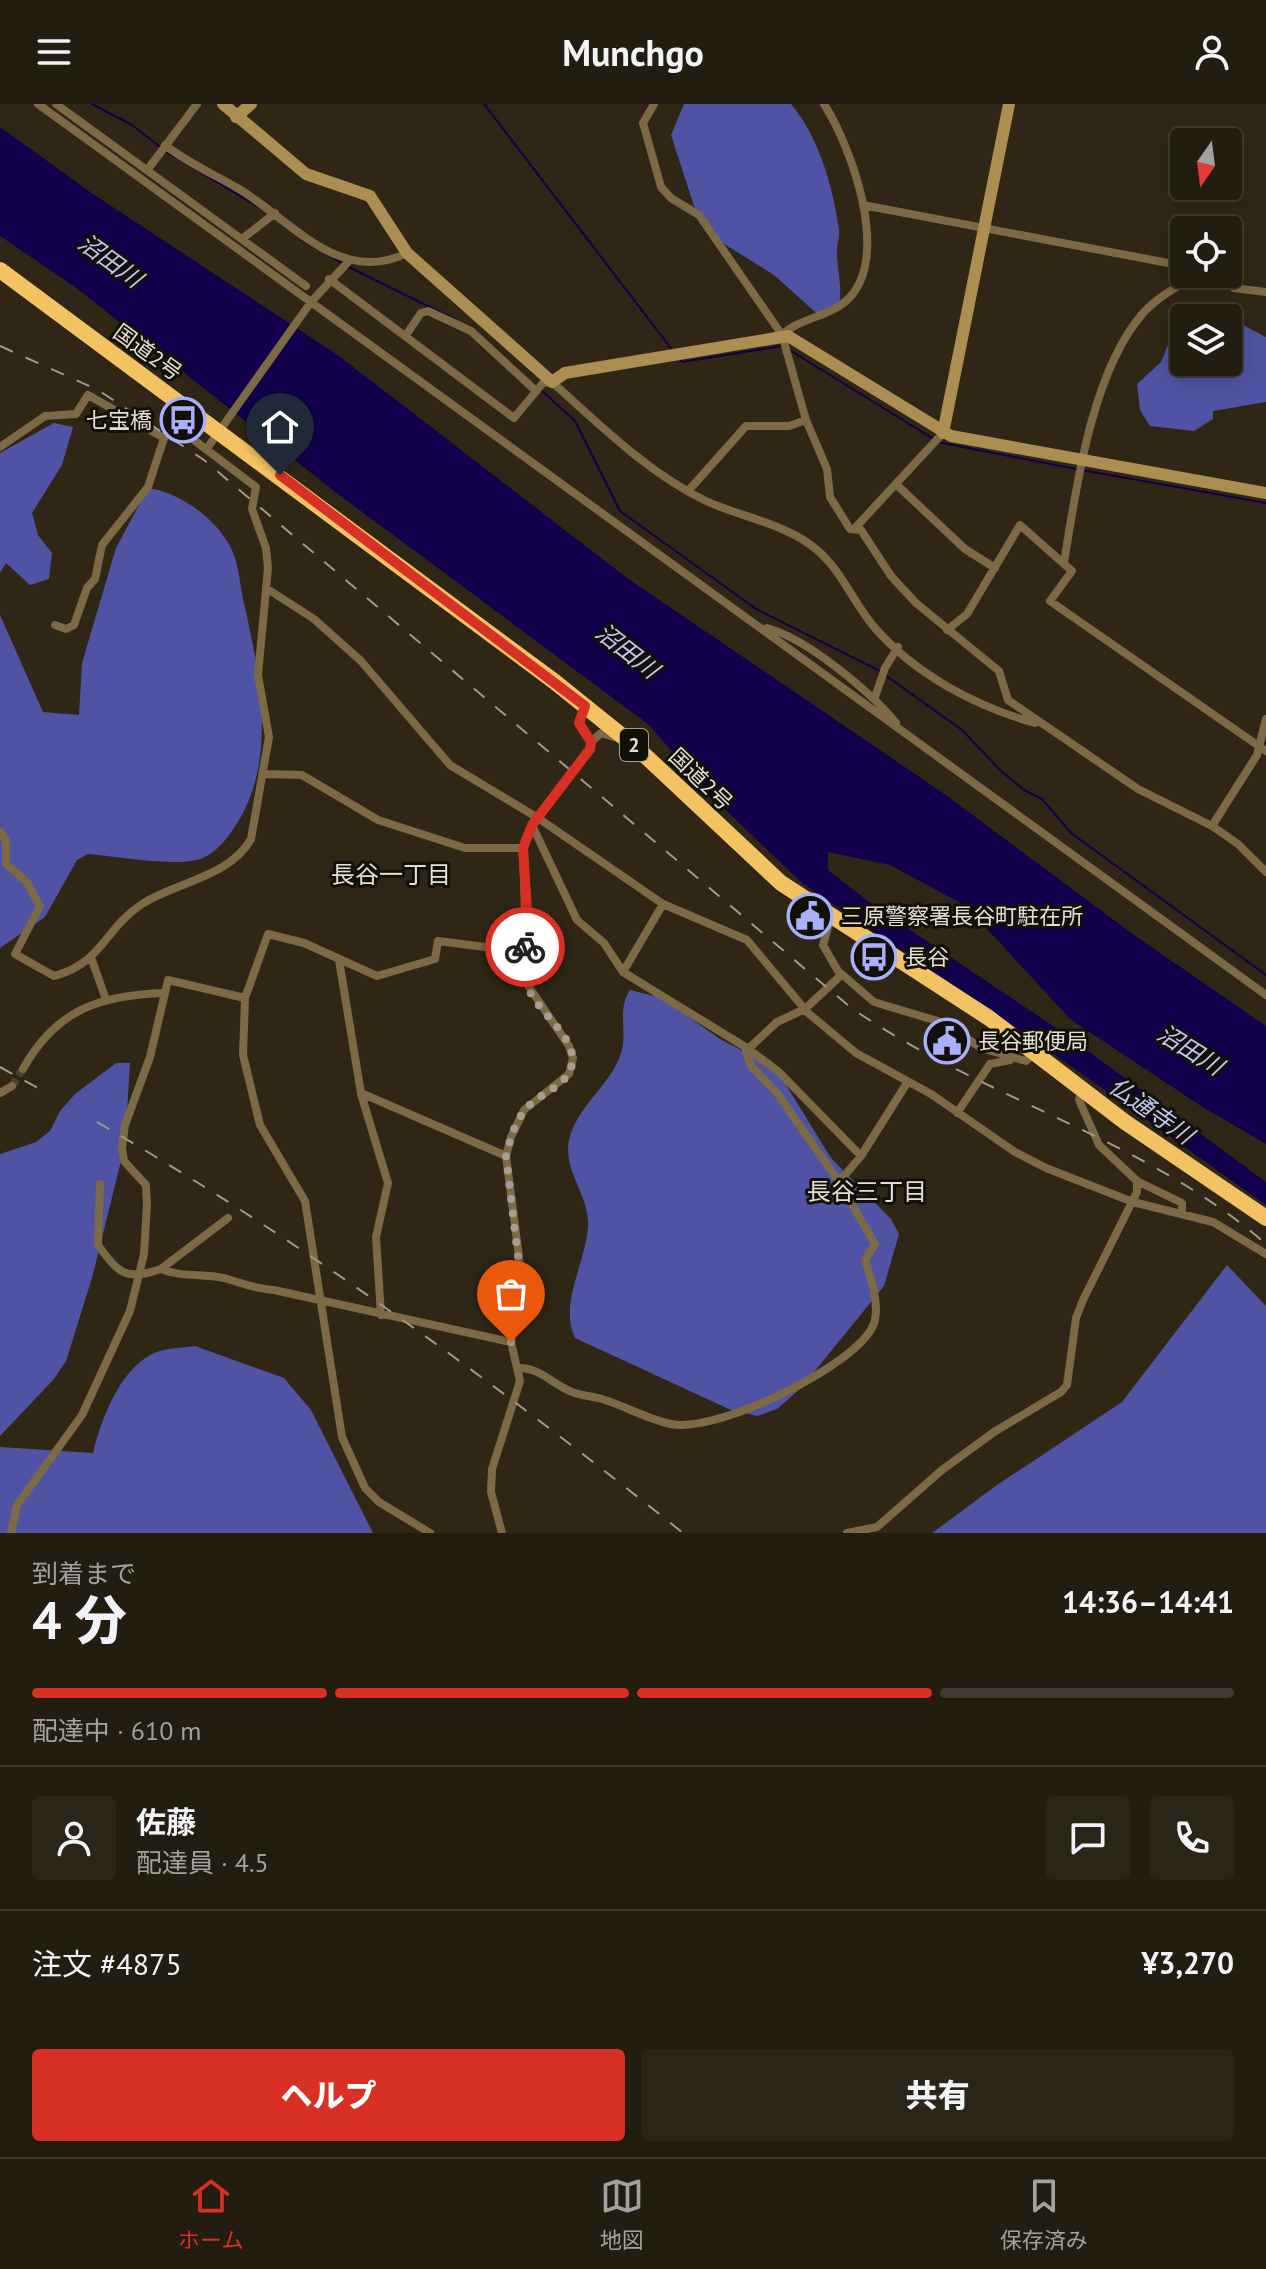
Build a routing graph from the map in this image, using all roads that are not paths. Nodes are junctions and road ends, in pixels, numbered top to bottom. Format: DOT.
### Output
graph roads {
  1 [pos="38,104"];
  2 [pos="56,104"];
  3 [pos="197,104"];
  4 [pos="223,104"];
  5 [pos="251,104"];
  6 [pos="654,104"];
  7 [pos="824,104"];
  8 [pos="1009,104"];
  9 [pos="236,117"];
  10 [pos="165,145"];
  11 [pos="148,169"];
  12 [pos="863,205"];
  13 [pos="275,213"];
  14 [pos="985,226"];
  15 [pos="242,239"];
  16 [pos="407,253"];
  17 [pos="349,261"];
  18 [pos="1170,263"];
  19 [pos="0,270"];
  20 [pos="329,279"];
  21 [pos="306,286"];
  22 [pos="1176,288"];
  23 [pos="1234,288"];
  24 [pos="1266,292"];
  25 [pos="310,304"];
  26 [pos="406,335"];
  27 [pos="782,335"];
  28 [pos="548,383"];
  29 [pos="536,391"];
  30 [pos="806,420"];
  31 [pos="222,427"];
  32 [pos="943,435"];
  33 [pos="164,438"];
  34 [pos="0,447"];
  35 [pos="208,447"];
  36 [pos="1082,459"];
  37 [pos="898,486"];
  38 [pos="689,490"];
  39 [pos="1266,493"];
  40 [pos="855,528"];
  41 [pos="1064,563"];
  42 [pos="995,568"];
  43 [pos="266,588"];
  44 [pos="55,625"];
  45 [pos="947,630"];
  46 [pos="764,631"];
  47 [pos="898,647"];
  48 [pos="875,697"];
  49 [pos="585,706"];
  50 [pos="1266,719"];
  51 [pos="1040,722"];
  52 [pos="896,727"];
  53 [pos="591,742"];
  54 [pos="1263,749"];
  55 [pos="655,766"];
  56 [pos="265,774"];
  57 [pos="535,822"];
  58 [pos="1212,826"];
  59 [pos="0,832"];
  60 [pos="523,848"];
  61 [pos="1266,872"];
  62 [pos="663,904"];
  63 [pos="831,917"];
  64 [pos="525,952"];
  65 [pos="92,960"];
  66 [pos="339,960"];
  67 [pos="832,962"];
  68 [pos="623,972"];
  69 [pos="838,978"];
  70 [pos="857,988"];
  71 [pos="165,993"];
  72 [pos="1266,995"];
  73 [pos="105,997"];
  74 [pos="245,998"];
  75 [pos="805,1009"];
  76 [pos="747,1048"];
  77 [pos="1034,1052"];
  78 [pos="1018,1059"];
  79 [pos="23,1069"];
  80 [pos="907,1083"];
  81 [pos="12,1086"];
  82 [pos="1082,1092"];
  83 [pos="0,1093"];
  84 [pos="361,1093"];
  85 [pos="957,1113"];
  86 [pos="506,1156"];
  87 [pos="861,1156"];
  88 [pos="1137,1181"];
  89 [pos="839,1182"];
  90 [pos="100,1184"];
  91 [pos="1133,1202"];
  92 [pos="1182,1213"];
  93 [pos="228,1218"];
  94 [pos="1266,1218"];
  95 [pos="1266,1254"];
  96 [pos="161,1269"];
  97 [pos="137,1278"];
  98 [pos="320,1302"];
  99 [pos="381,1315"];
  100 [pos="511,1342"];
  101 [pos="518,1368"];
  102 [pos="11,1533"];
  103 [pos="430,1533"];
  104 [pos="502,1533"];
  105 [pos="847,1533"];
  1 -- 25 [label="street"];
  2 -- 11 [label="street"];
  3 -- 10 [label="street"];
  4 -- 9 [label="street"];
  5 -- 9 [label="street"];
  6 -- 27 [label="street"];
  7 -- 12 [label="street"];
  8 -- 14 [label="street"];
  9 -- 16 [label="street"];
  10 -- 11 [label="street"];
  10 -- 13 [label="street"];
  11 -- 15 [label="street"];
  12 -- 14 [label="street"];
  12 -- 27 [label="street"];
  13 -- 15 [label="street"];
  13 -- 17 [label="street"];
  14 -- 18 [label="street"];
  14 -- 32 [label="street"];
  15 -- 21 [label="street"];
  16 -- 17 [label="street"];
  16 -- 28 [label="street"];
  17 -- 20 [label="street"];
  19 -- 31 [label="highway, 国道2号 / 2"];
  20 -- 25 [label="street"];
  20 -- 26 [label="street"];
  22 -- 36 [label="street"];
  23 -- 24 [label="street"];
  25 -- 31 [label="street"];
  25 -- 46 [label="street"];
  26 -- 29 [label="street"];
  26 -- 29 [label="street"];
  27 -- 28 [label="street"];
  27 -- 30 [label="street"];
  27 -- 32 [label="street"];
  28 -- 29 [label="street"];
  28 -- 38 [label="street"];
  30 -- 38 [label="street"];
  30 -- 40 [label="street"];
  31 -- 35 [label="street"];
  31 -- 49 [label="highway, 国道2号 / 2"];
  32 -- 36 [label="street"];
  32 -- 37 [label="street"];
  33 -- 34 [label="street"];
  33 -- 35 [label="street"];
  33 -- 44 [label="street"];
  35 -- 43 [label="street"];
  36 -- 39 [label="street"];
  36 -- 41 [label="street"];
  37 -- 40 [label="street"];
  37 -- 42 [label="street"];
  38 -- 47 [label="street"];
  40 -- 45 [label="street"];
  41 -- 42 [label="street"];
  41 -- 54 [label="street"];
  42 -- 45 [label="street"];
  43 -- 56 [label="street"];
  43 -- 57 [label="street"];
  45 -- 51 [label="street"];
  46 -- 48 [label="street"];
  46 -- 52 [label="street"];
  47 -- 48 [label="street"];
  47 -- 51 [label="street"];
  48 -- 52 [label="street"];
  49 -- 53 [label="street"];
  49 -- 55 [label="highway, 国道2号 / 2"];
  50 -- 54 [label="street"];
  51 -- 58 [label="street"];
  52 -- 72 [label="street"];
  53 -- 55 [label="street"];
  53 -- 57 [label="street"];
  54 -- 58 [label="street"];
  55 -- 63 [label="highway, 国道2号 / 2"];
  56 -- 60 [label="street"];
  56 -- 65 [label="street"];
  57 -- 60 [label="street"];
  57 -- 62 [label="street"];
  57 -- 68 [label="street"];
  58 -- 61 [label="street"];
  59 -- 65 [label="street"];
  60 -- 64 [label="street"];
  62 -- 68 [label="street"];
  62 -- 75 [label="street"];
  63 -- 67 [label="street"];
  63 -- 77 [label="highway, 国道2号 / 2"];
  64 -- 66 [label="street"];
  64 -- 86 [label="street"];
  65 -- 73 [label="street"];
  66 -- 74 [label="street"];
  66 -- 84 [label="street"];
  67 -- 69 [label="street"];
  67 -- 70 [label="street"];
  68 -- 76 [label="street"];
  69 -- 70 [label="street"];
  69 -- 75 [label="street"];
  70 -- 78 [label="street"];
  71 -- 73 [label="street"];
  71 -- 74 [label="street"];
  71 -- 97 [label="street"];
  73 -- 79 [label="street"];
  74 -- 98 [label="street"];
  75 -- 76 [label="street"];
  75 -- 80 [label="street"];
  76 -- 87 [label="street"];
  76 -- 89 [label="street"];
  77 -- 78 [label="street"];
  77 -- 82 [label="highway, 国道2号 / 2"];
  78 -- 85 [label="street"];
  80 -- 85 [label="street"];
  80 -- 87 [label="street"];
  81 -- 83 [label="street"];
  82 -- 88 [label="street"];
  82 -- 94 [label="highway, 国道2号 / 2"];
  84 -- 86 [label="street"];
  84 -- 99 [label="street"];
  85 -- 91 [label="street"];
  86 -- 100 [label="street"];
  87 -- 89 [label="street"];
  88 -- 91 [label="street"];
  88 -- 92 [label="street"];
  89 -- 101 [label="street"];
  90 -- 97 [label="street"];
  91 -- 92 [label="street"];
  91 -- 105 [label="street"];
  92 -- 95 [label="street"];
  93 -- 96 [label="street"];
  96 -- 97 [label="street"];
  96 -- 98 [label="street"];
  97 -- 102 [label="street"];
  98 -- 99 [label="street"];
  98 -- 103 [label="street"];
  99 -- 100 [label="street"];
  100 -- 101 [label="street"];
  101 -- 104 [label="street"];
}
